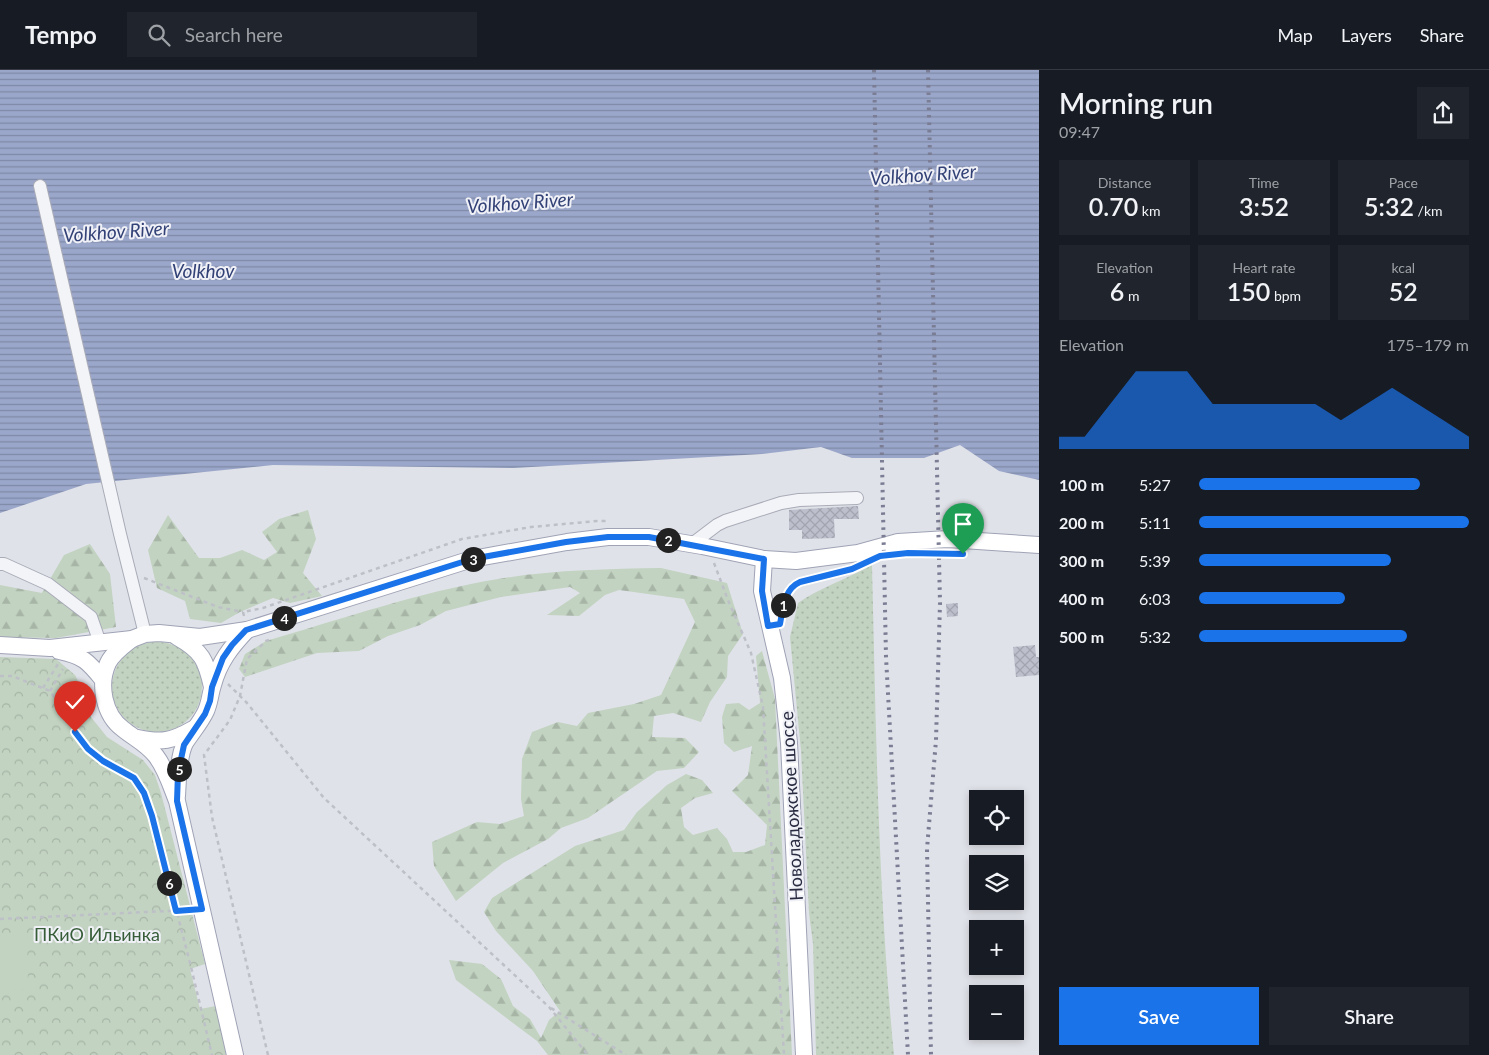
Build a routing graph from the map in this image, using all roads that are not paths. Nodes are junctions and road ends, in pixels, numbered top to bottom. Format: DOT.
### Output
graph roads {
  1 [pos="40,186"];
  2 [pos="857,498"];
  3 [pos="692,544"];
  4 [pos="1039,545"];
  5 [pos="764,559"];
  6 [pos="0,564"];
  7 [pos="246,630"];
  8 [pos="173,635"];
  9 [pos="139,636"];
  10 [pos="100,643"];
  11 [pos="0,645"];
  12 [pos="58,650"];
  13 [pos="103,680"];
  14 [pos="214,680"];
  15 [pos="205,714"];
  16 [pos="138,738"];
  17 [pos="177,801"];
  18 [pos="235,1055"];
  19 [pos="804,1055"];
  1 -- 9 [label="street"];
  2 -- 3 [label="street"];
  3 -- 5 [label="main road"];
  3 -- 7 [label="main road"];
  4 -- 5 [label="main road"];
  5 -- 19 [label="main road, Новоладожское шоссе"];
  6 -- 10 [label="street"];
  7 -- 8 [label="main road"];
  7 -- 14 [label="main road"];
  8 -- 9 [label="main road"];
  8 -- 14 [label="main road"];
  9 -- 10 [label="main road"];
  9 -- 13 [label="main road"];
  10 -- 12 [label="main road"];
  11 -- 12 [label="main road"];
  12 -- 13 [label="main road"];
  13 -- 16 [label="main road"];
  14 -- 15 [label="main road"];
  15 -- 16 [label="main road"];
  15 -- 17 [label="main road"];
  16 -- 17 [label="main road"];
  17 -- 18 [label="main road"];
}
